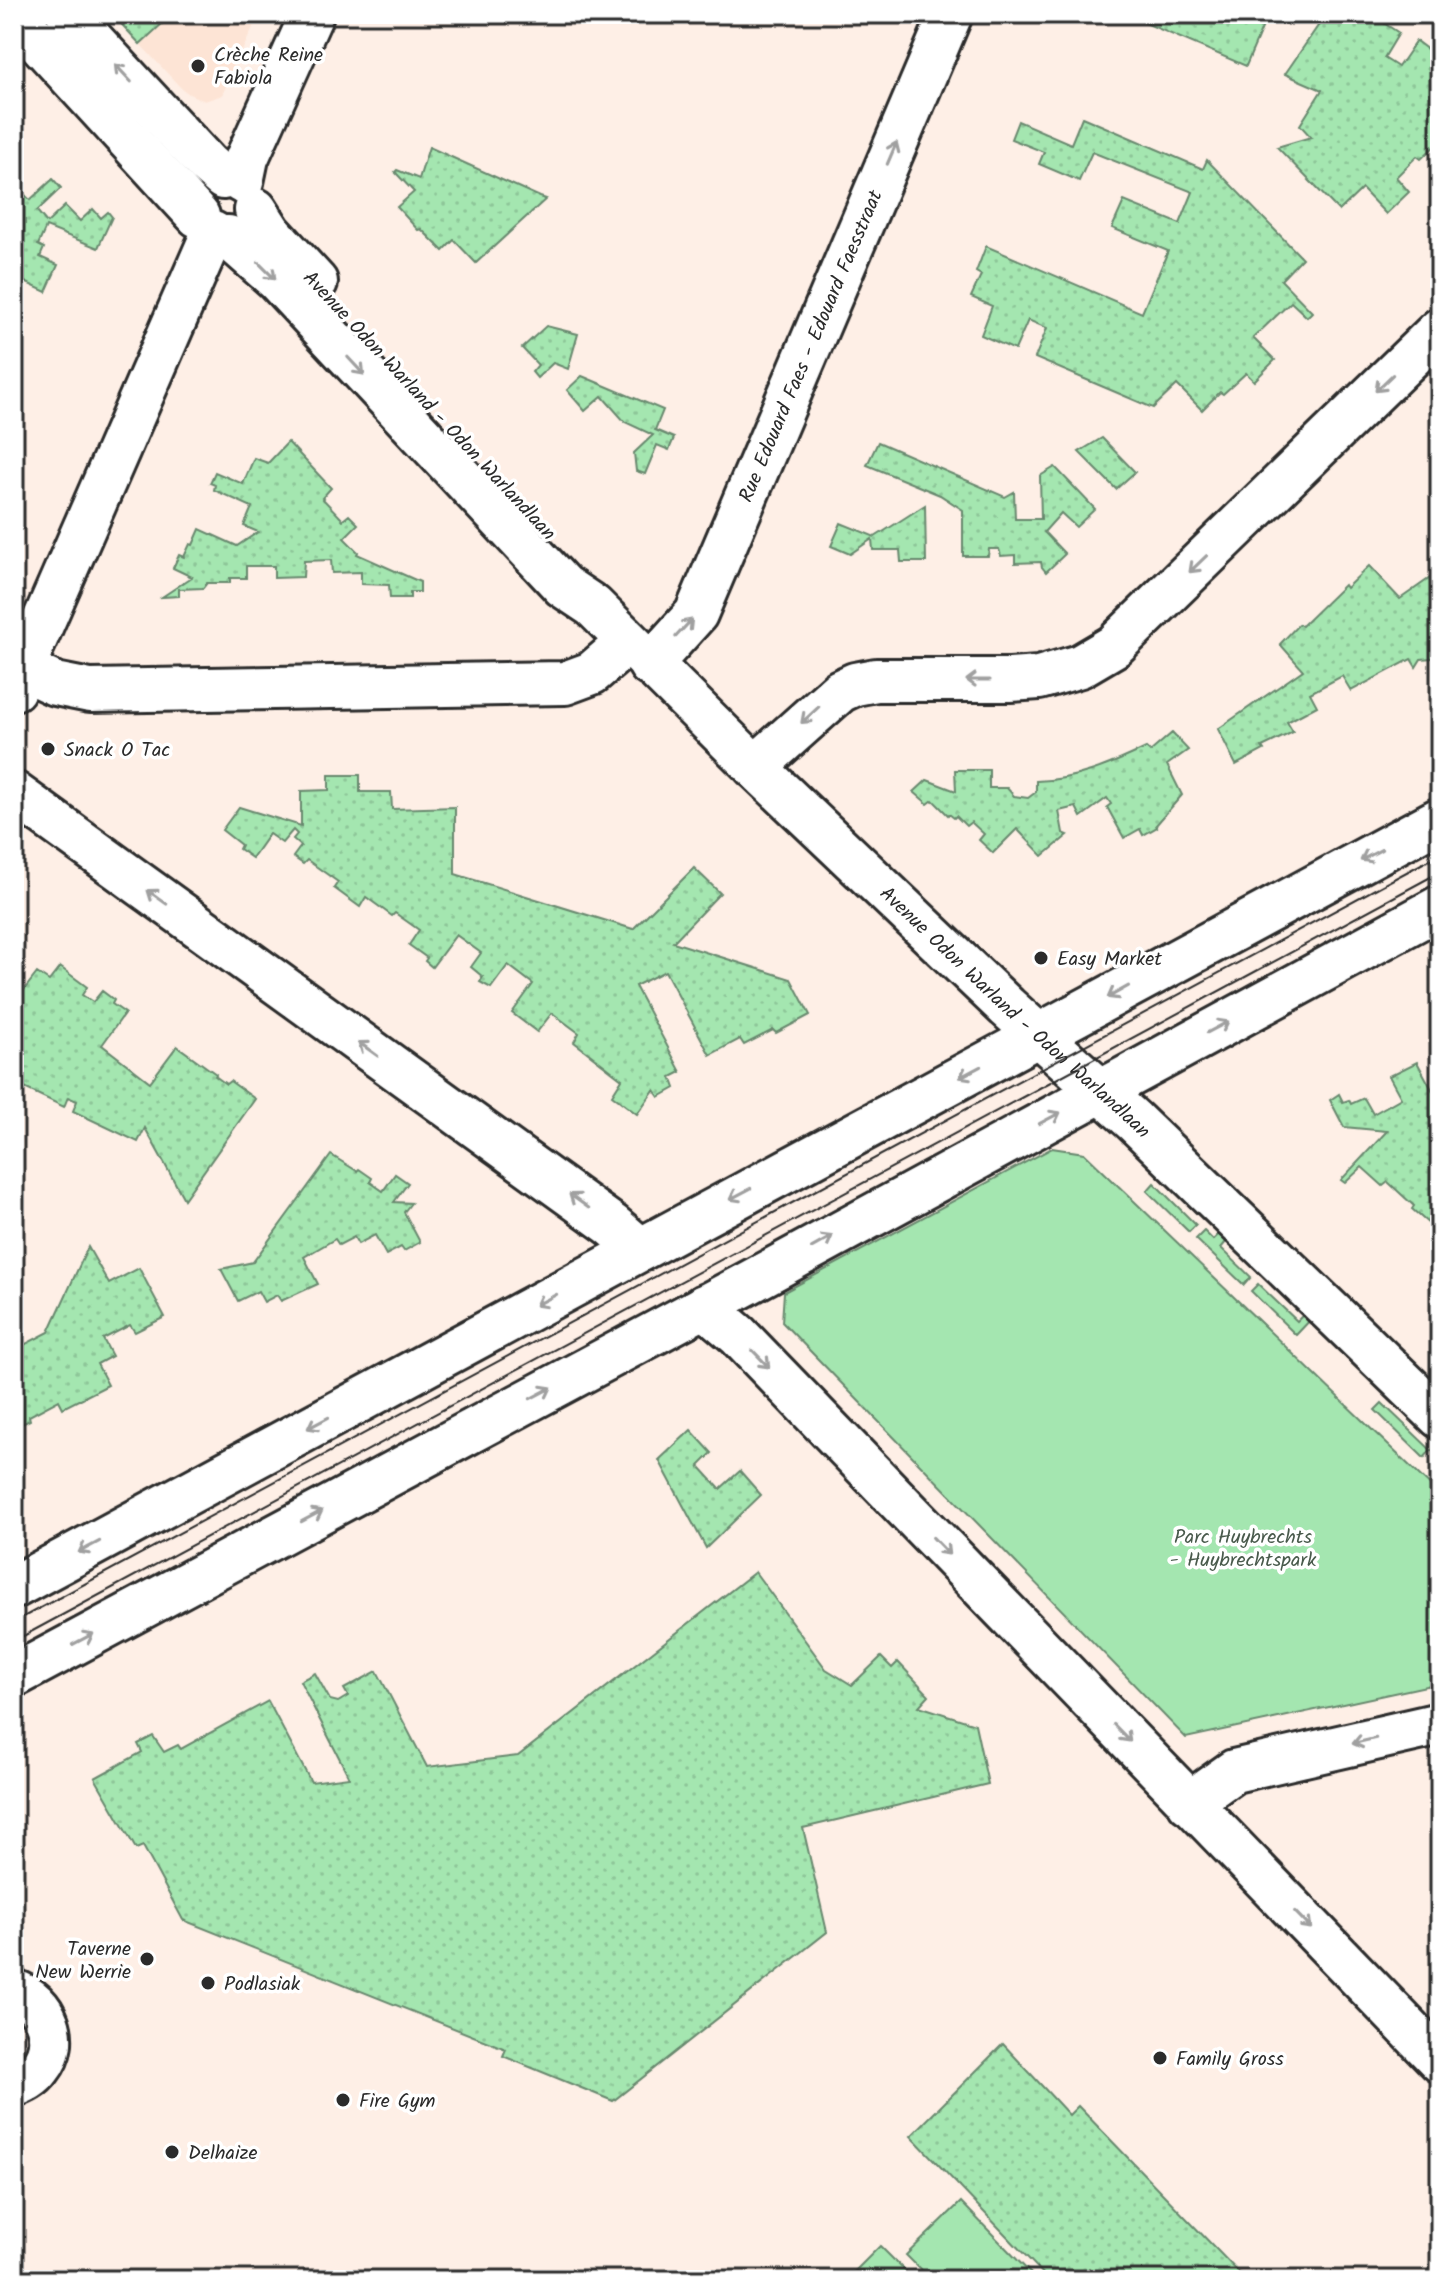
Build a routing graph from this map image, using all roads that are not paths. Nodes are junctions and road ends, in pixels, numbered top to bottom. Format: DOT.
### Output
graph roads {
  1 [pos="68,14"];
  2 [pos="312,14"];
  3 [pos="951,14"];
  4 [pos="14,15"];
  5 [pos="227,209"];
  6 [pos="1440,329"];
  7 [pos="639,653"];
  8 [pos="19,679"];
  9 [pos="755,767"];
  10 [pos="14,793"];
  11 [pos="1440,819"];
  12 [pos="1440,907"];
  13 [pos="1039,1036"];
  14 [pos="1100,1091"];
  15 [pos="640,1249"];
  16 [pos="704,1306"];
  17 [pos="1440,1417"];
  18 [pos="14,1587"];
  19 [pos="14,1676"];
  20 [pos="1440,1724"];
  21 [pos="1189,1803"];
  22 [pos="14,1991"];
  23 [pos="1440,2061"];
  24 [pos="14,2086"];
  5 -- 1 [label="street, Avenue Odon Warland - Odon Warlandlaan, one-way"];
  2 -- 5 [label="street"];
  7 -- 3 [label="street, Rue Edouard Faes - Edouard Faesstraat, one-way"];
  4 -- 5 [label="street, Avenue Odon Warland - Odon Warlandlaan"];
  5 -- 7 [label="street, Avenue Odon Warland - Odon Warlandlaan"];
  5 -- 8 [label="street"];
  6 -- 9 [label="street, one-way"];
  7 -- 8 [label="street, Rue Edouard Faes - Edouard Faesstraat"];
  7 -- 9 [label="street, Avenue Odon Warland - Odon Warlandlaan"];
  9 -- 13 [label="street, Avenue Odon Warland - Odon Warlandlaan"];
  15 -- 10 [label="street, one-way"];
  11 -- 13 [label="street, one-way"];
  14 -- 12 [label="street, one-way"];
  13 -- 14 [label="street, Avenue Odon Warland - Odon Warlandlaan"];
  13 -- 15 [label="street, one-way"];
  16 -- 14 [label="street, one-way"];
  14 -- 17 [label="street, Avenue Odon Warland - Odon Warlandlaan"];
  15 -- 18 [label="street, one-way"];
  19 -- 16 [label="street, one-way"];
  16 -- 21 [label="street, one-way"];
  20 -- 21 [label="street, one-way"];
  21 -- 23 [label="street, one-way"];
  22 -- 24 [label="street"];
}
